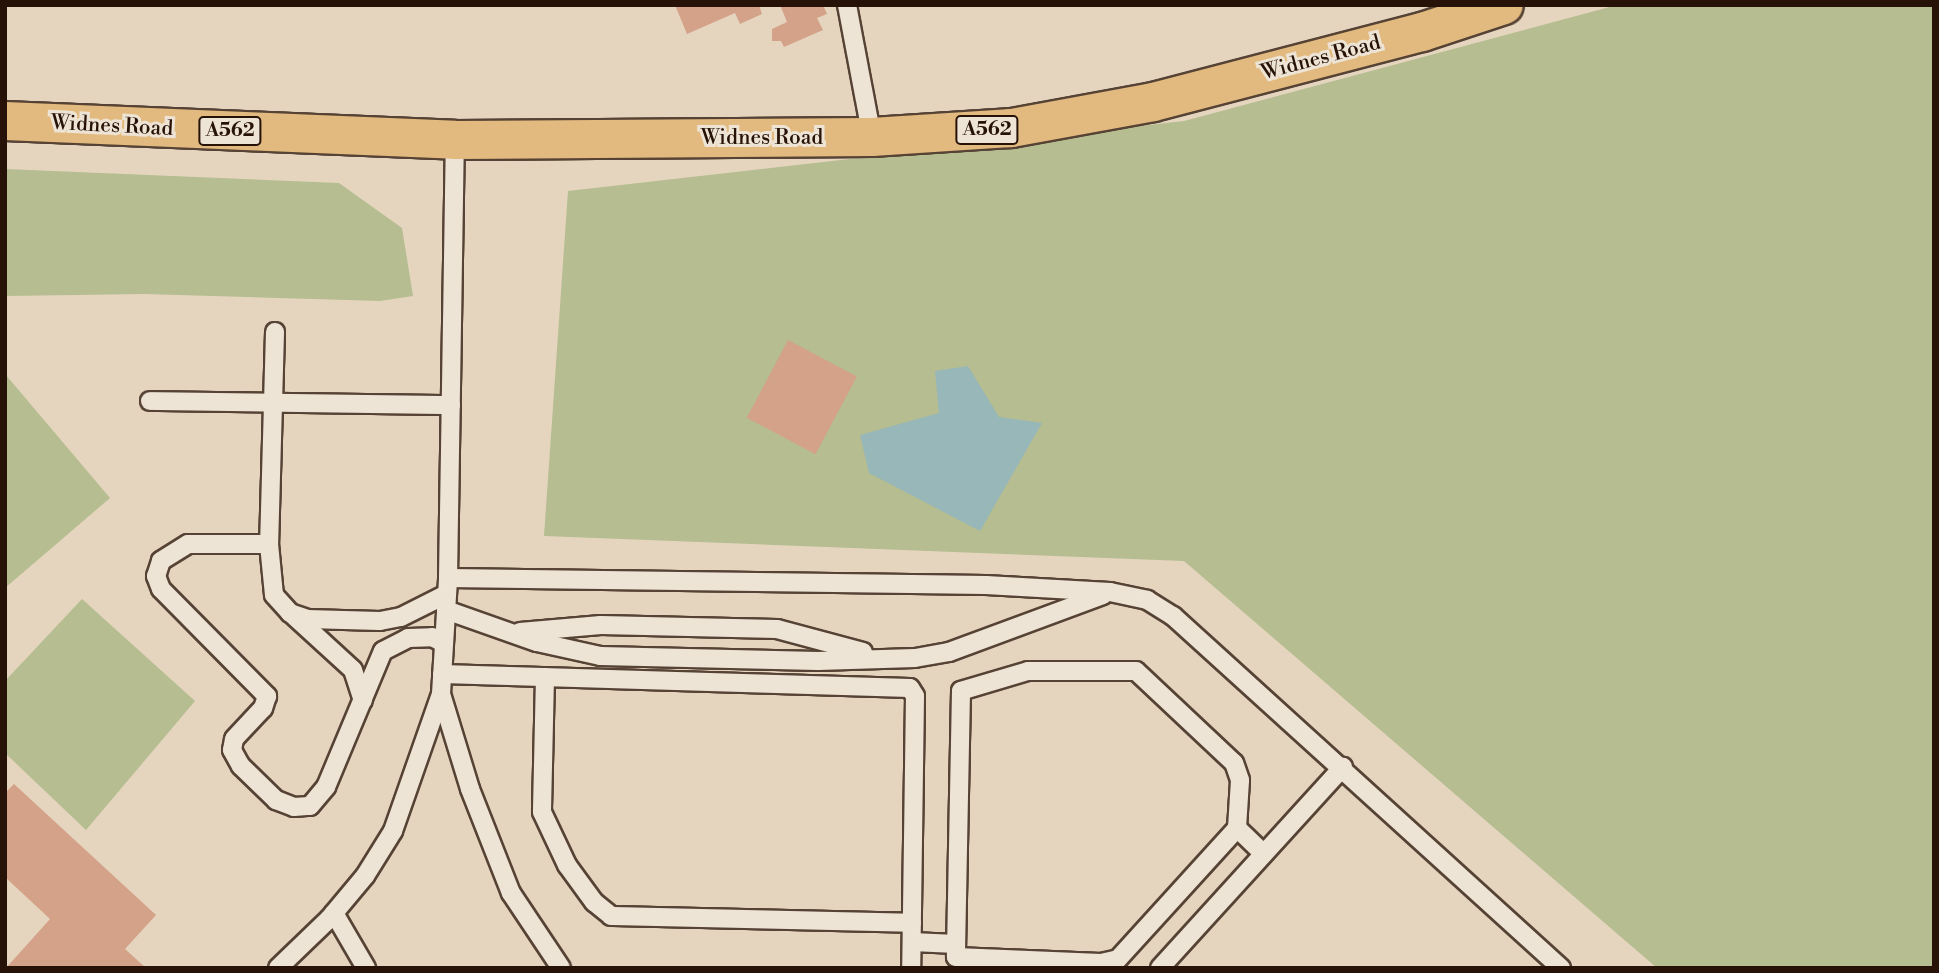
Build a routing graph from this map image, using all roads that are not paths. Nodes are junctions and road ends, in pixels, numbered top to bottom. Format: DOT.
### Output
graph roads {
  1 [pos="847,5"];
  2 [pos="1504,5"];
  3 [pos="5,121"];
  4 [pos="873,137"];
  5 [pos="454,140"];
  6 [pos="275,332"];
  7 [pos="150,401"];
  8 [pos="273,402"];
  9 [pos="452,405"];
  10 [pos="269,544"];
  11 [pos="1110,592"];
  12 [pos="447,594"];
  13 [pos="290,613"];
  14 [pos="509,632"];
  15 [pos="444,643"];
  16 [pos="915,658"];
  17 [pos="442,674"];
  18 [pos="545,677"];
  19 [pos="441,694"];
  20 [pos="363,700"];
  21 [pos="1343,767"];
  22 [pos="1237,828"];
  23 [pos="1264,854"];
  24 [pos="334,913"];
  25 [pos="912,923"];
  26 [pos="912,942"];
  27 [pos="957,944"];
  28 [pos="278,968"];
  29 [pos="366,968"];
  30 [pos="561,968"];
  31 [pos="911,968"];
  32 [pos="1160,968"];
  33 [pos="1561,968"];
  1 -- 4 [label="lane"];
  2 -- 4 [label="main road, Widnes Road / A562"];
  3 -- 5 [label="main road, Widnes Road / A562"];
  4 -- 5 [label="main road, Widnes Road / A562"];
  5 -- 9 [label="lane"];
  6 -- 8 [label="lane"];
  7 -- 8 [label="lane"];
  8 -- 9 [label="lane"];
  8 -- 10 [label="lane"];
  9 -- 12 [label="lane"];
  10 -- 13 [label="lane"];
  10 -- 20 [label="lane"];
  11 -- 12 [label="lane"];
  11 -- 16 [label="lane"];
  11 -- 21 [label="lane"];
  12 -- 13 [label="lane"];
  12 -- 14 [label="lane"];
  12 -- 15 [label="lane"];
  13 -- 20 [label="lane"];
  14 -- 16 [label="lane"];
  14 -- 16 [label="lane"];
  15 -- 17 [label="lane"];
  15 -- 20 [label="lane"];
  17 -- 18 [label="lane"];
  17 -- 19 [label="lane"];
  18 -- 25 [label="lane"];
  18 -- 25 [label="lane"];
  19 -- 24 [label="lane"];
  19 -- 30 [label="lane"];
  21 -- 23 [label="lane"];
  21 -- 33 [label="lane"];
  22 -- 23 [label="lane"];
  22 -- 27 [label="lane"];
  22 -- 27 [label="lane"];
  23 -- 32 [label="lane"];
  24 -- 28 [label="lane"];
  24 -- 29 [label="lane"];
  25 -- 26 [label="lane"];
  26 -- 27 [label="lane"];
  26 -- 31 [label="lane"];
}
